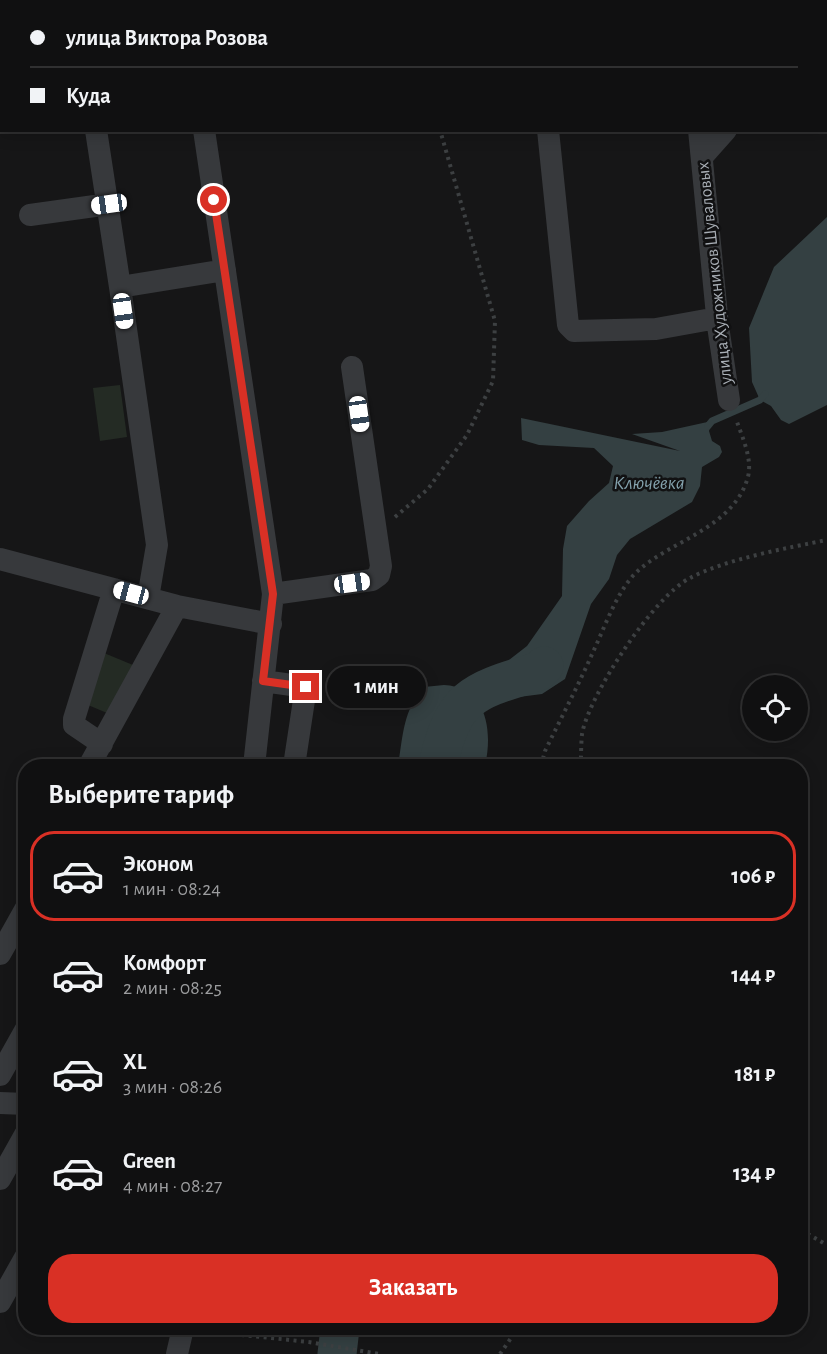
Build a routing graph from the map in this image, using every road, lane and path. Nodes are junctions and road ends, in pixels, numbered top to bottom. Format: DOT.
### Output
graph roads {
  1 [pos="96,132"];
  2 [pos="204,132"];
  3 [pos="441,132"];
  4 [pos="548,132"];
  5 [pos="699,132"];
  6 [pos="724,132"];
  7 [pos="702,157"];
  8 [pos="109,204"];
  9 [pos="30,215"];
  10 [pos="225,270"];
  11 [pos="120,287"];
  12 [pos="717,318"];
  13 [pos="352,367"];
  14 [pos="729,400"];
  15 [pos="376,532"];
  16 [pos="827,540"];
  17 [pos="0,559"];
  18 [pos="114,589"];
  19 [pos="273,594"];
  20 [pos="148,598"];
  21 [pos="177,606"];
  22 [pos="271,624"];
  23 [pos="263,681"];
  24 [pos="102,744"];
  25 [pos="93,759"];
  26 [pos="255,759"];
  27 [pos="295,759"];
  28 [pos="543,759"];
  29 [pos="581,759"];
  30 [pos="18,922"];
  31 [pos="0,954"];
  32 [pos="18,1043"];
  33 [pos="0,1075"];
  34 [pos="0,1103"];
  35 [pos="18,1104"];
  36 [pos="18,1147"];
  37 [pos="0,1179"];
  38 [pos="808,1234"];
  39 [pos="827,1245"];
  40 [pos="18,1270"];
  41 [pos="0,1302"];
  42 [pos="181,1335"];
  43 [pos="246,1335"];
  44 [pos="513,1335"];
  45 [pos="373,1353"];
  46 [pos="177,1354"];
  47 [pos="378,1354"];
  48 [pos="500,1354"];
  1 -- 8 [label="street"];
  2 -- 10 [label="street"];
  3 -- 15 [label="path"];
  4 -- 12 [label="street"];
  5 -- 7 [label="street, улица Художников Шуваловых"];
  6 -- 7 [label="street"];
  7 -- 12 [label="street, улица Художников Шуваловых"];
  8 -- 9 [label="street"];
  8 -- 11 [label="street"];
  10 -- 11 [label="street"];
  10 -- 19 [label="street"];
  11 -- 20 [label="street"];
  12 -- 14 [label="street, улица Художников Шуваловых"];
  13 -- 15 [label="street"];
  14 -- 28 [label="path, улица Художников Шуваловых"];
  15 -- 19 [label="street"];
  16 -- 29 [label="path"];
  17 -- 18 [label="street"];
  18 -- 20 [label="street"];
  18 -- 24 [label="street"];
  19 -- 22 [label="street"];
  20 -- 21 [label="street"];
  21 -- 22 [label="street"];
  21 -- 24 [label="street"];
  22 -- 23 [label="street"];
  23 -- 26 [label="street"];
  23 -- 27 [label="street"];
  24 -- 25 [label="street"];
  30 -- 31 [label="street"];
  32 -- 33 [label="street"];
  34 -- 35 [label="street"];
  36 -- 37 [label="street"];
  38 -- 39 [label="path"];
  40 -- 41 [label="street"];
  42 -- 46 [label="street"];
  43 -- 45 [label="path"];
  44 -- 48 [label="path"];
  45 -- 47 [label="path"];
}
